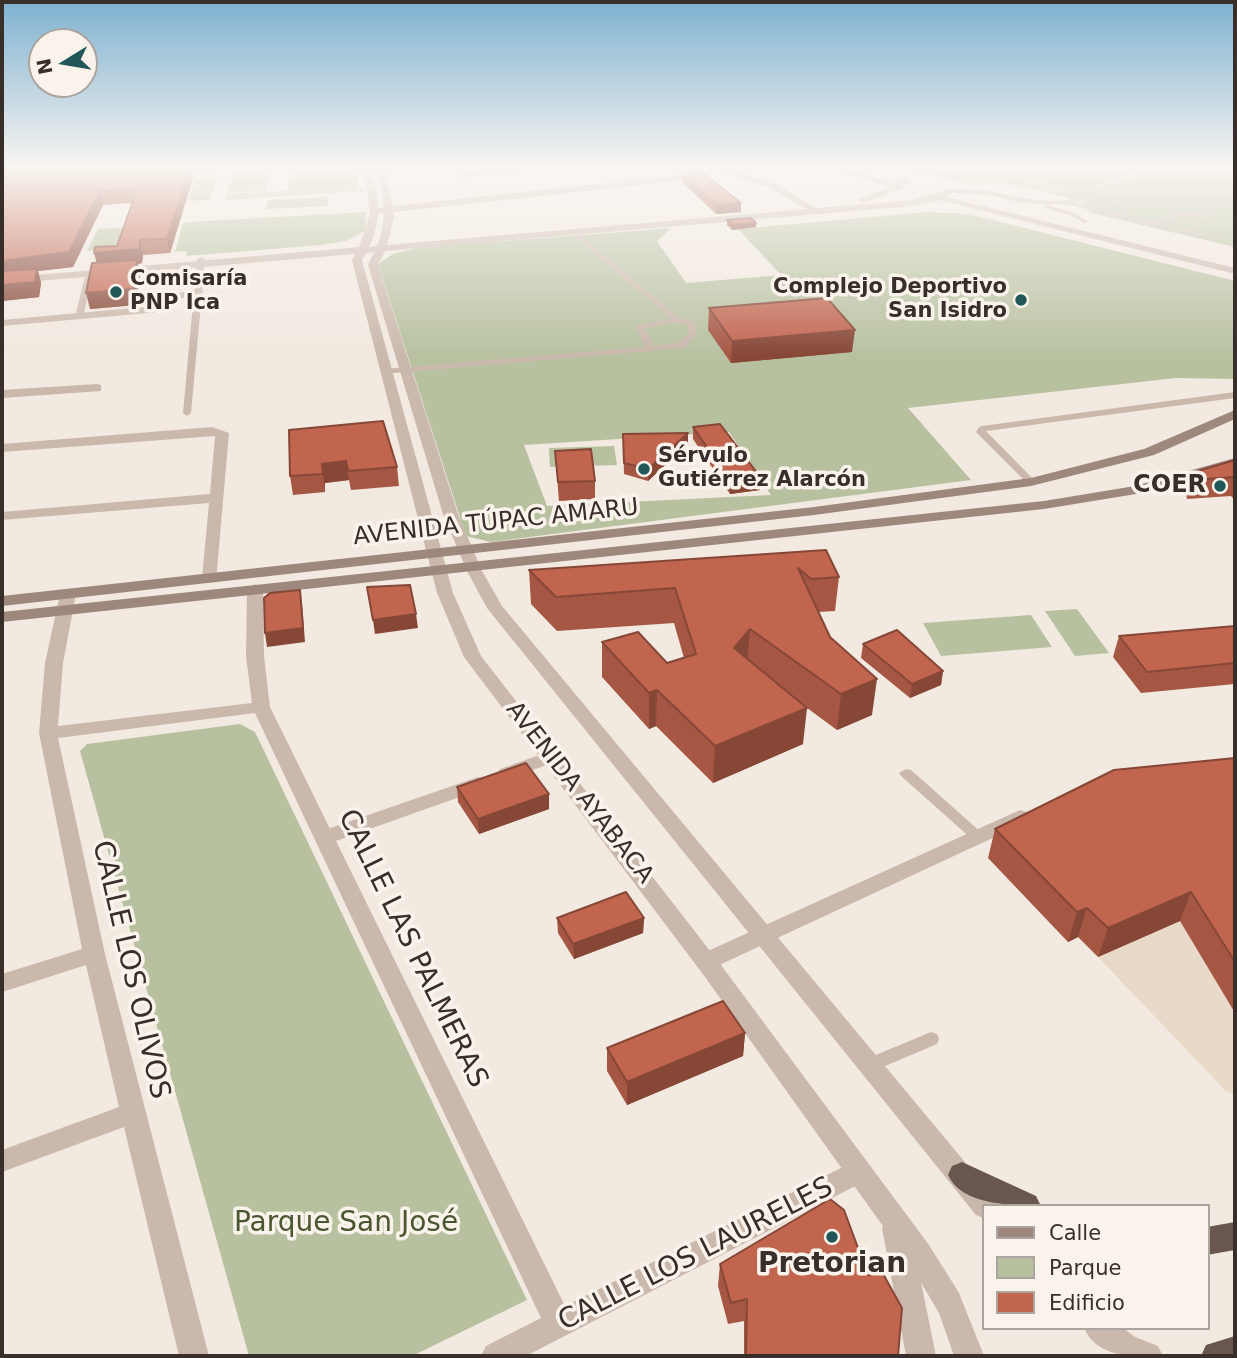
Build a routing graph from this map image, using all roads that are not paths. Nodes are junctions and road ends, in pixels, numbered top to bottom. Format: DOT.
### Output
graph roads {
  1 [pos="375,229"];
  2 [pos="377,229"];
  3 [pos="393,229"];
  4 [pos="560,229"];
  5 [pos="601,229"];
  6 [pos="1068,229"];
  7 [pos="1117,229"];
  8 [pos="1180,229"];
  9 [pos="573,232"];
  10 [pos="1136,234"];
  11 [pos="376,239"];
  12 [pos="1223,240"];
  13 [pos="1121,242"];
  14 [pos="417,246"];
  15 [pos="1186,247"];
  16 [pos="318,251"];
  17 [pos="201,262"];
  18 [pos="1235,271"];
  19 [pos="89,274"];
  20 [pos="2,279"];
  21 [pos="199,293"];
  22 [pos="79,317"];
  23 [pos="677,320"];
  24 [pos="2,323"];
  25 [pos="650,349"];
  26 [pos="394,371"];
  27 [pos="97,388"];
  28 [pos="2,394"];
  29 [pos="1235,396"];
  30 [pos="187,413"];
  31 [pos="1235,414"];
  32 [pos="2,449"];
  33 [pos="1235,462"];
  34 [pos="1031,482"];
  35 [pos="216,498"];
  36 [pos="814,511"];
  37 [pos="2,516"];
  38 [pos="825,527"];
  39 [pos="466,558"];
  40 [pos="438,561"];
  41 [pos="210,578"];
  42 [pos="255,589"];
  43 [pos="2,601"];
  44 [pos="66,602"];
  45 [pos="2,617"];
  46 [pos="261,706"];
  47 [pos="48,733"];
  48 [pos="551,757"];
  49 [pos="906,773"];
  50 [pos="1036,809"];
  51 [pos="326,836"];
  52 [pos="978,837"];
  53 [pos="763,935"];
  54 [pos="94,954"];
  55 [pos="706,961"];
  56 [pos="2,983"];
  57 [pos="930,1039"];
  58 [pos="872,1064"];
  59 [pos="132,1113"];
  60 [pos="2,1161"];
  61 [pos="858,1172"];
  62 [pos="962,1175"];
  63 [pos="984,1204"];
  64 [pos="1022,1204"];
  65 [pos="895,1221"];
  66 [pos="1235,1236"];
  67 [pos="1209,1241"];
  68 [pos="559,1325"];
  69 [pos="1101,1330"];
  70 [pos="1235,1352"];
  71 [pos="194,1356"];
  72 [pos="495,1356"];
  73 [pos="921,1356"];
  74 [pos="970,1356"];
  75 [pos="1148,1356"];
  76 [pos="1217,1356"];
  1 -- 11 [label="street, AVENIDA AYABACA"];
  2 -- 11 [label="street, AVENIDA AYABACA"];
  3 -- 11 [label="street"];
  4 -- 11 [label="street"];
  5 -- 9 [label="street"];
  6 -- 13 [label="street"];
  7 -- 10 [label="street"];
  8 -- 12 [label="lane"];
  9 -- 14 [label="street"];
  9 -- 23 [label="lane"];
  10 -- 13 [label="street"];
  10 -- 15 [label="street"];
  11 -- 14 [label="street"];
  11 -- 14 [label="street"];
  11 -- 16 [label="street"];
  11 -- 16 [label="street"];
  11 -- 16 [label="street"];
  11 -- 26 [label="street, AVENIDA AYABACA"];
  13 -- 18 [label="street"];
  16 -- 17 [label="street"];
  17 -- 19 [label="street"];
  17 -- 20 [label="street"];
  17 -- 21 [label="lane"];
  19 -- 20 [label="street"];
  19 -- 22 [label="lane"];
  21 -- 22 [label="street"];
  21 -- 30 [label="lane"];
  22 -- 24 [label="street"];
  23 -- 25 [label="lane"];
  23 -- 25 [label="lane"];
  25 -- 26 [label="lane"];
  26 -- 39 [label="street, AVENIDA AYABACA"];
  26 -- 40 [label="street, AVENIDA AYABACA"];
  27 -- 28 [label="street"];
  29 -- 34 [label="lane"];
  31 -- 34 [label="main road, AVENIDA TÚPAC AMARU"];
  32 -- 35 [label="street"];
  33 -- 38 [label="main road, AVENIDA TÚPAC AMARU"];
  34 -- 36 [label="main road, AVENIDA TÚPAC AMARU"];
  35 -- 37 [label="street"];
  35 -- 41 [label="street"];
  36 -- 38 [label="main road"];
  36 -- 39 [label="main road, AVENIDA TÚPAC AMARU"];
  38 -- 39 [label="main road, AVENIDA TÚPAC AMARU"];
  39 -- 40 [label="main road, AVENIDA TÚPAC AMARU"];
  39 -- 53 [label="street, AVENIDA AYABACA"];
  40 -- 41 [label="main road, AVENIDA TÚPAC AMARU"];
  40 -- 42 [label="main road, AVENIDA TÚPAC AMARU"];
  40 -- 48 [label="street, AVENIDA AYABACA"];
  41 -- 44 [label="main road, AVENIDA TÚPAC AMARU"];
  42 -- 44 [label="main road, AVENIDA TÚPAC AMARU"];
  42 -- 46 [label="street, CALLE LAS PALMERAS"];
  43 -- 44 [label="main road, AVENIDA TÚPAC AMARU"];
  44 -- 45 [label="main road, AVENIDA TÚPAC AMARU"];
  44 -- 47 [label="street, CALLE LOS OLIVOS"];
  46 -- 47 [label="street"];
  46 -- 51 [label="street, CALLE LAS PALMERAS"];
  47 -- 54 [label="street, CALLE LOS OLIVOS"];
  48 -- 51 [label="street"];
  48 -- 55 [label="street, AVENIDA AYABACA"];
  49 -- 52 [label="lane"];
  50 -- 52 [label="street"];
  51 -- 68 [label="street, CALLE LAS PALMERAS"];
  52 -- 53 [label="street"];
  53 -- 55 [label="street"];
  53 -- 58 [label="street, AVENIDA AYABACA"];
  54 -- 56 [label="street"];
  54 -- 59 [label="street, CALLE LOS OLIVOS"];
  55 -- 61 [label="street, AVENIDA AYABACA"];
  57 -- 58 [label="lane"];
  58 -- 62 [label="street, AVENIDA AYABACA"];
  59 -- 60 [label="street"];
  59 -- 71 [label="street, CALLE LOS OLIVOS"];
  61 -- 65 [label="street, AVENIDA AYABACA"];
  61 -- 68 [label="street, CALLE LOS LAURELES"];
  62 -- 63 [label="street, AVENIDA AYABACA"];
  62 -- 64 [label="highway"];
  65 -- 73 [label="street"];
  65 -- 74 [label="street, AVENIDA AYABACA"];
  66 -- 67 [label="highway"];
  68 -- 72 [label="street, CALLE LOS LAURELES"];
  69 -- 75 [label="street"];
  70 -- 76 [label="highway"];
}
